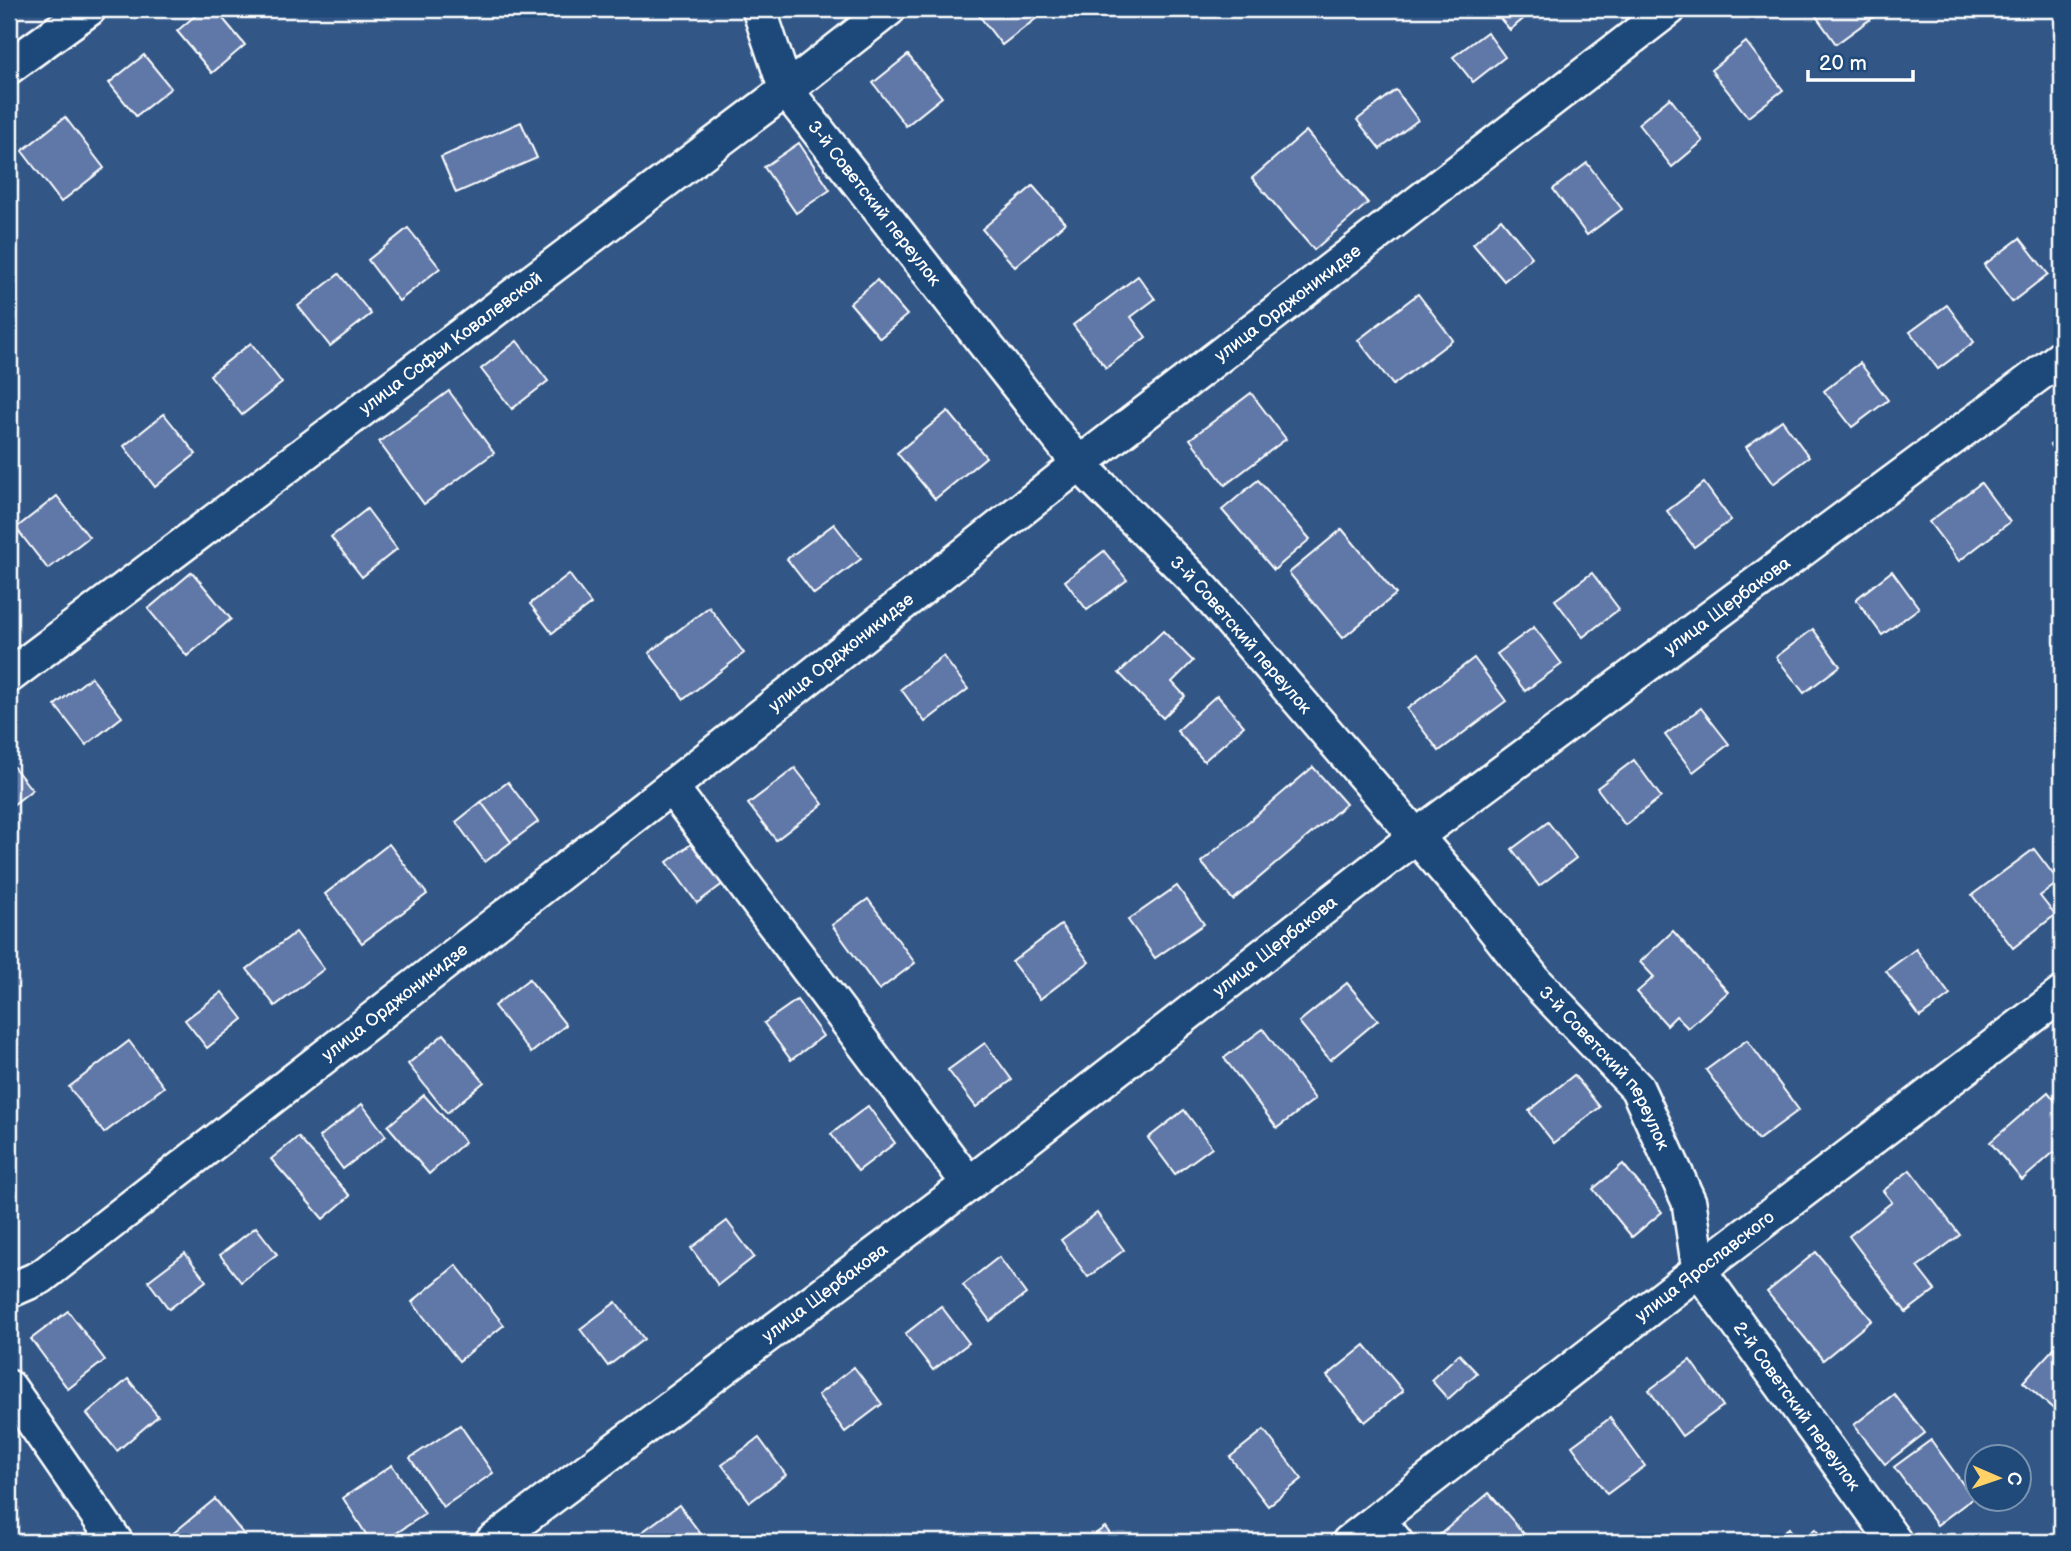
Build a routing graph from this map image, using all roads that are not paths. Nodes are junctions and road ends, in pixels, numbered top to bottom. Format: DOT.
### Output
graph roads {
  1 [pos="89,9"];
  2 [pos="759,9"];
  3 [pos="889,9"];
  4 [pos="1669,9"];
  5 [pos="9,67"];
  6 [pos="786,90"];
  7 [pos="2062,357"];
  8 [pos="1079,464"];
  9 [pos="9,676"];
  10 [pos="671,787"];
  11 [pos="1415,837"];
  12 [pos="2062,994"];
  13 [pos="969,1184"];
  14 [pos="1699,1270"];
  15 [pos="9,1291"];
  16 [pos="9,1387"];
  17 [pos="1387,1531"];
  18 [pos="116,1542"];
  19 [pos="492,1542"];
  20 [pos="1349,1542"];
  21 [pos="1895,1542"];
  1 -- 5 [label="street"];
  2 -- 6 [label="street, 3-й Советский переулок"];
  3 -- 6 [label="street, улица Софьи Ковалевской"];
  4 -- 8 [label="street, улица Орджоникидзе"];
  6 -- 8 [label="street, 3-й Советский переулок"];
  6 -- 9 [label="street, улица Софьи Ковалевской"];
  7 -- 11 [label="street, улица Щербакова"];
  8 -- 10 [label="street, улица Орджоникидзе"];
  8 -- 11 [label="street, 3-й Советский переулок"];
  10 -- 13 [label="street"];
  10 -- 15 [label="street, улица Орджоникидзе"];
  11 -- 13 [label="street, улица Щербакова"];
  11 -- 14 [label="street, 3-й Советский переулок"];
  12 -- 14 [label="street, улица Ярославского"];
  13 -- 19 [label="street, улица Щербакова"];
  14 -- 17 [label="street, улица Ярославского"];
  14 -- 21 [label="street, 2-й Советский переулок"];
  16 -- 18 [label="street"];
  17 -- 20 [label="street, улица Ярославского"];
}
